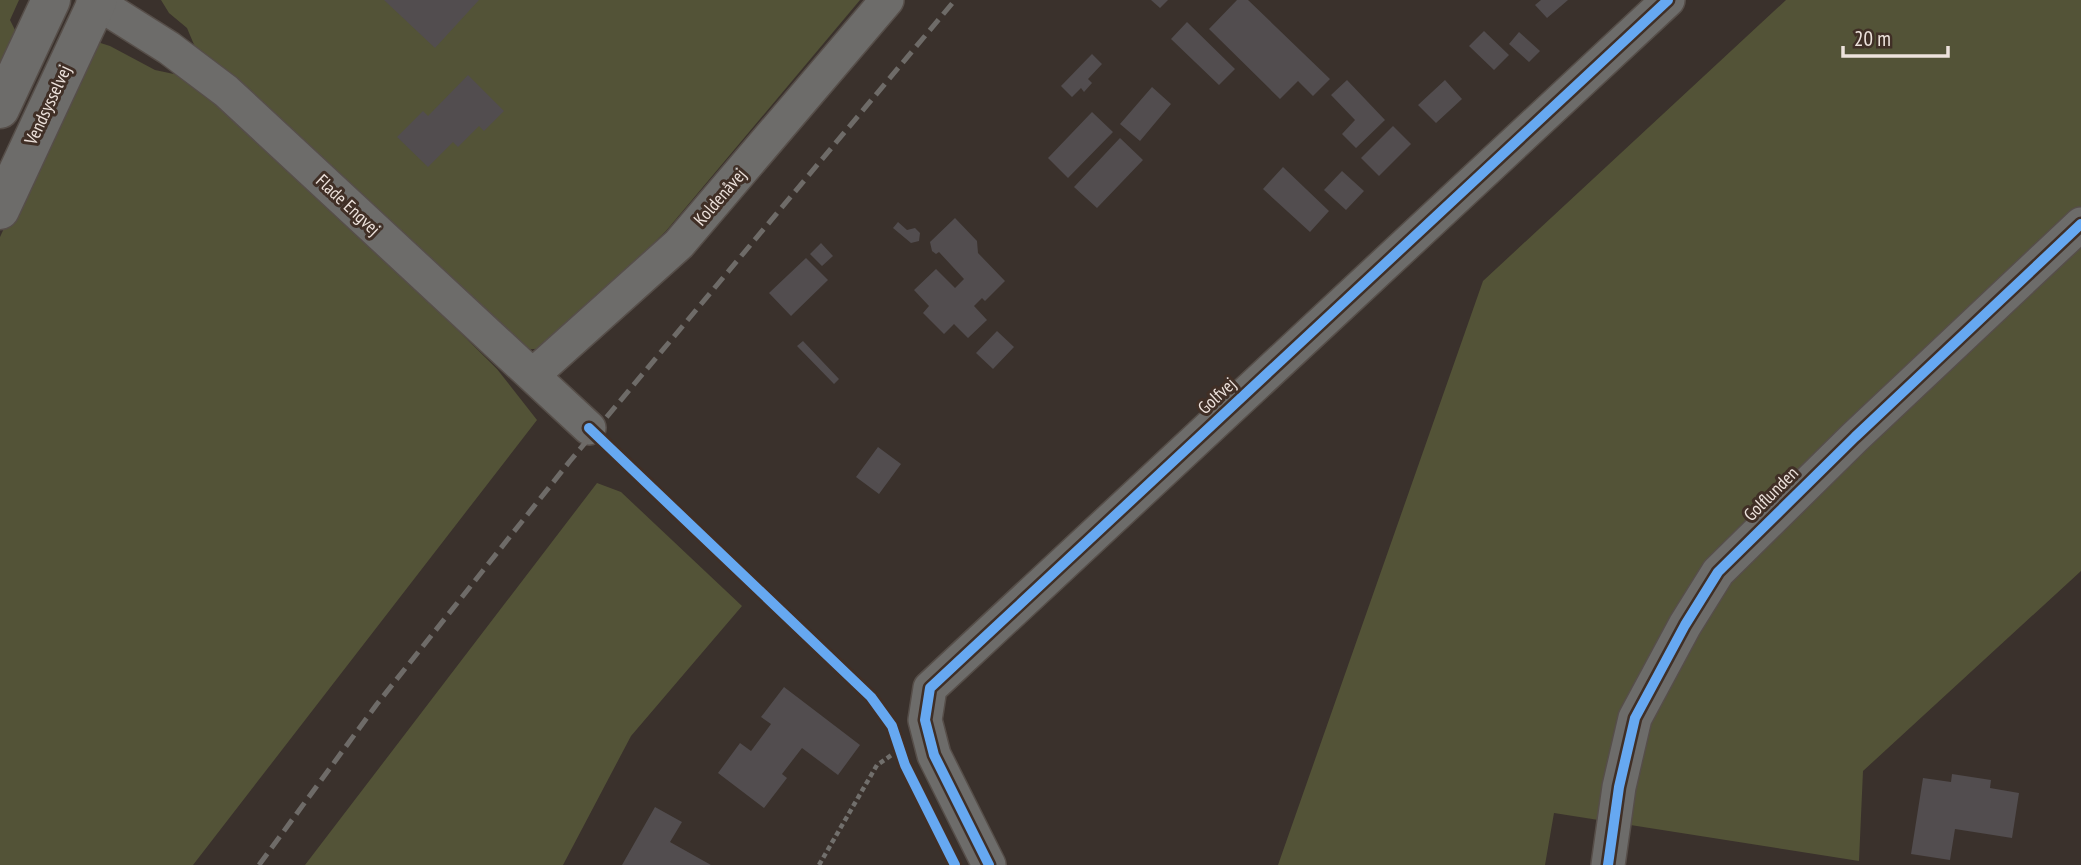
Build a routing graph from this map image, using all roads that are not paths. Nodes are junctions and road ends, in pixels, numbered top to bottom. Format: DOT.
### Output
graph roads {
  1 [pos="51,0"];
  2 [pos="887,0"];
  3 [pos="1668,0"];
  4 [pos="96,1"];
  5 [pos="0,110"];
  6 [pos="0,210"];
  7 [pos="2081,224"];
  8 [pos="533,376"];
  9 [pos="589,428"];
  10 [pos="1615,864"];
  11 [pos="989,865"];
  1 -- 5 [label="street"];
  2 -- 8 [label="street, Koldenåvej"];
  3 -- 11 [label="street, Golfvej"];
  4 -- 6 [label="street, Vendsysselvej"];
  4 -- 8 [label="street, Flade Engvej"];
  7 -- 10 [label="street, Golflunden"];
  8 -- 9 [label="street, Flade Engvej"];
}
